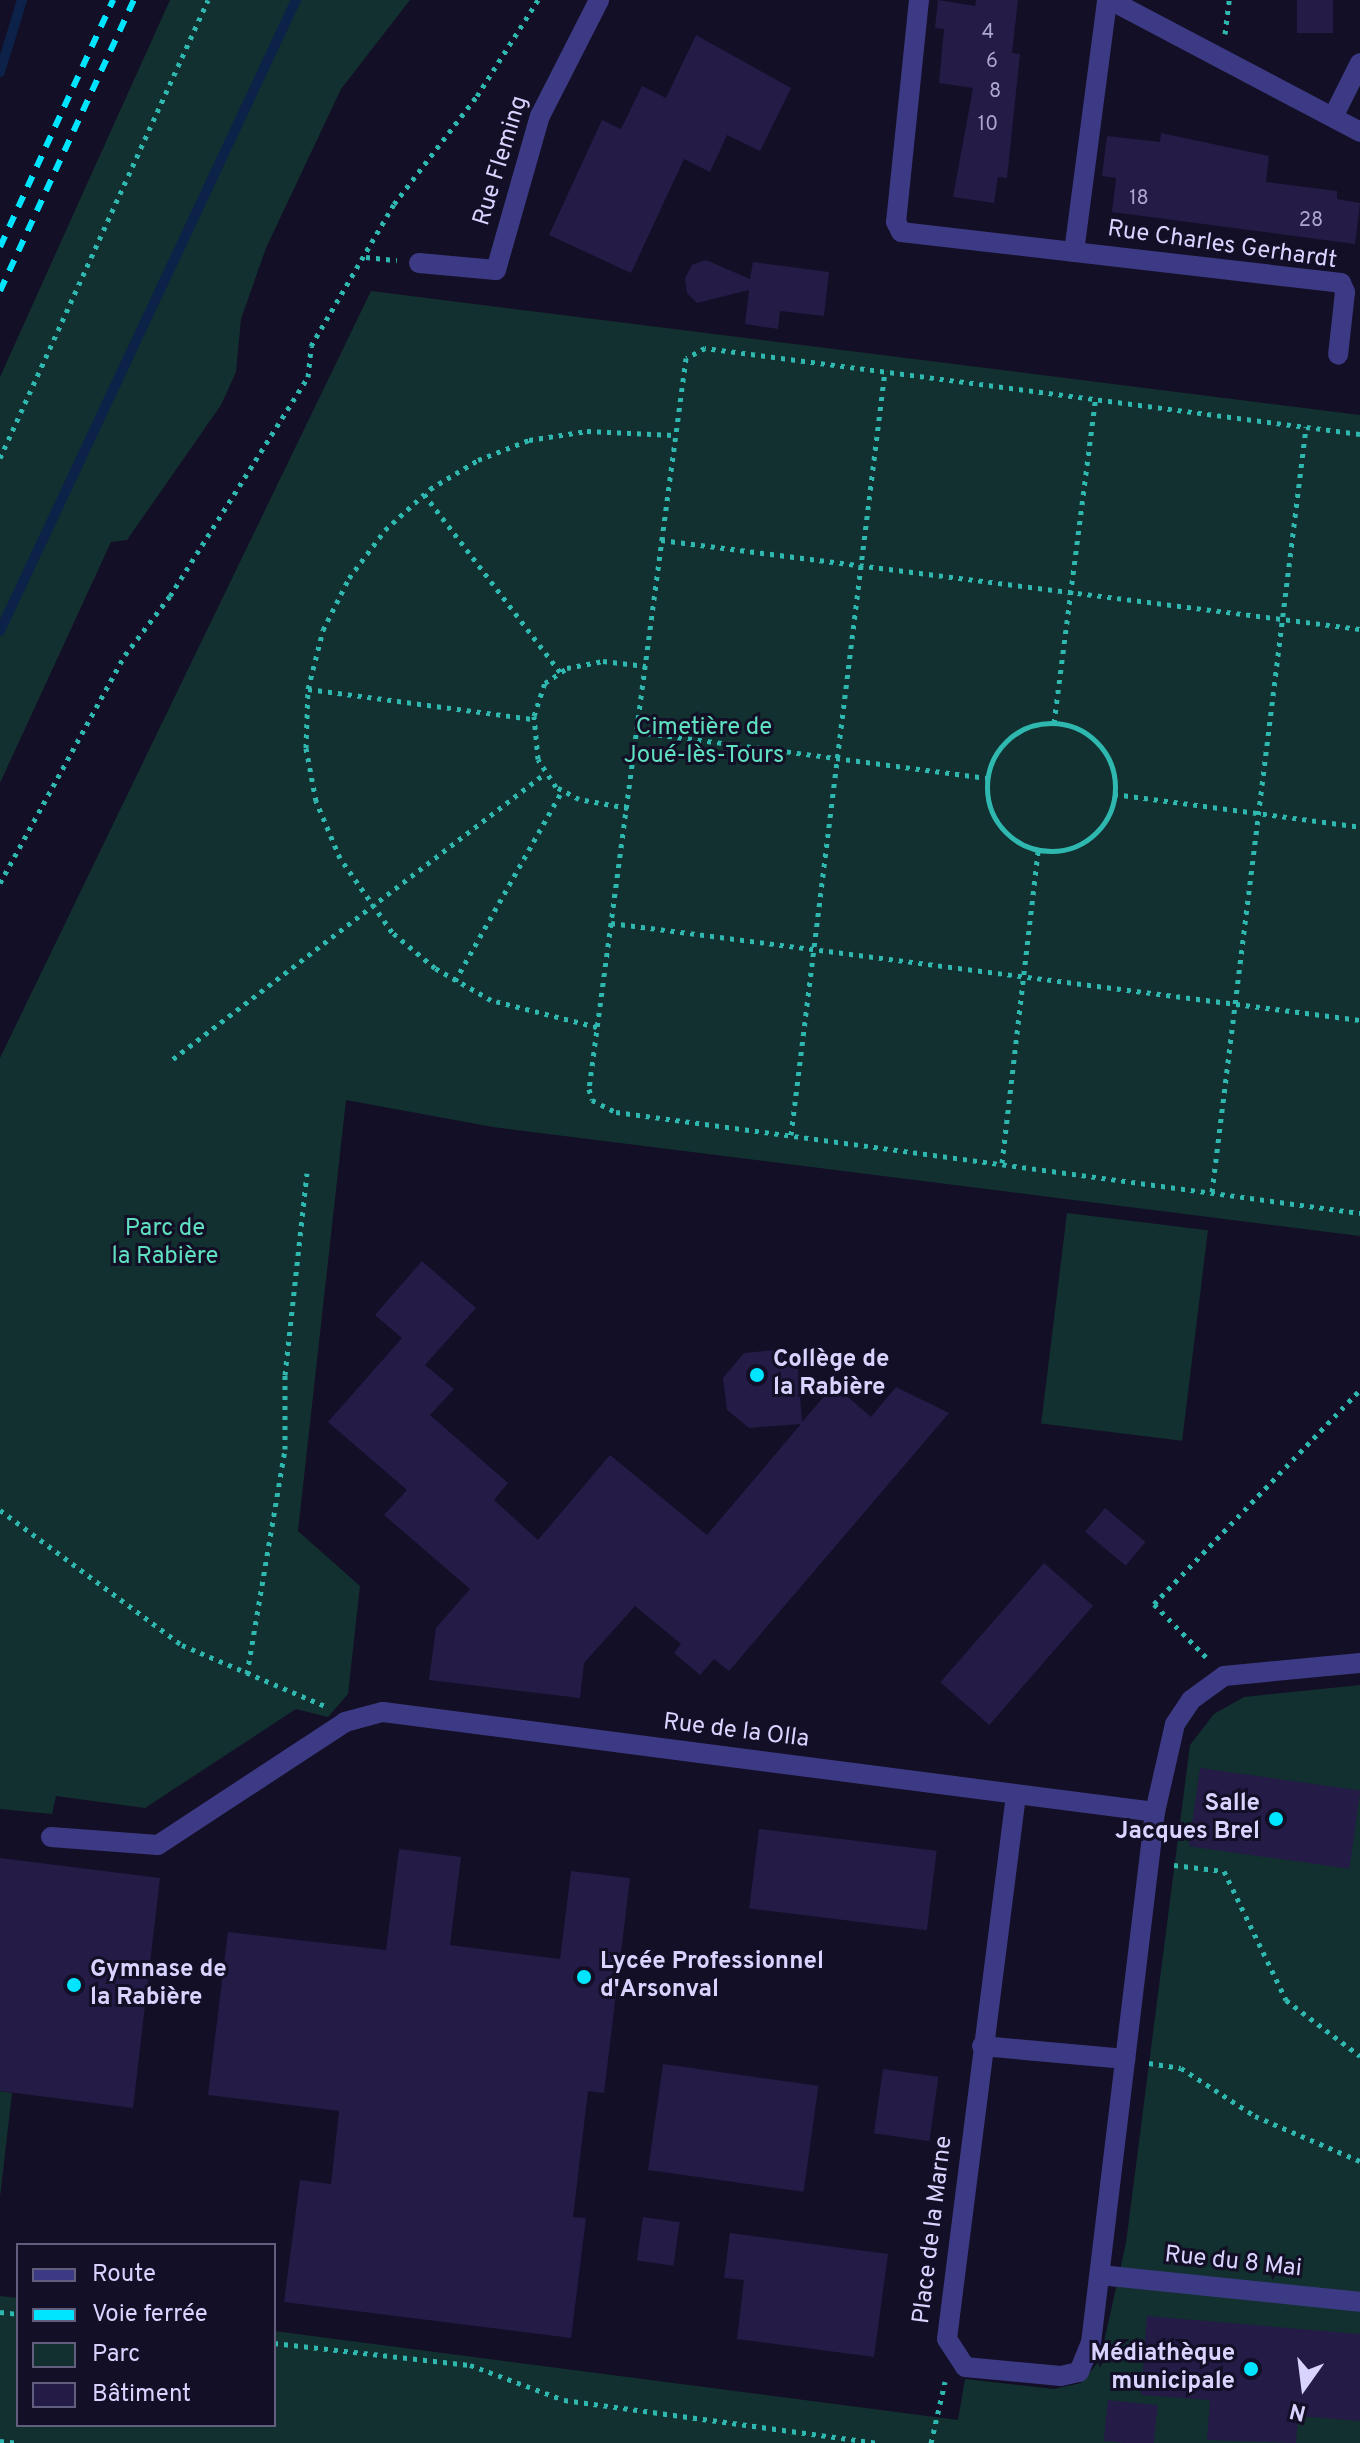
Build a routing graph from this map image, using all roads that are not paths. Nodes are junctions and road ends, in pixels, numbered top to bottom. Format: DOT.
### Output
graph roads {
  1 [pos="599,0"];
  2 [pos="919,0"];
  3 [pos="1108,0"];
  4 [pos="1360,63"];
  5 [pos="1333,117"];
  6 [pos="1360,132"];
  7 [pos="1074,252"];
  8 [pos="419,263"];
  9 [pos="1338,355"];
  10 [pos="1360,1663"];
  11 [pos="1016,1795"];
  12 [pos="1155,1812"];
  13 [pos="51,1837"];
  14 [pos="982,2046"];
  15 [pos="1125,2059"];
  16 [pos="1100,2275"];
  17 [pos="1360,2302"];
  1 -- 8 [label="street, Rue Fleming"];
  2 -- 7 [label="street, Rue Charles Gerhardt"];
  3 -- 5 [label="street"];
  3 -- 7 [label="street, Rue Charles Gerhardt"];
  4 -- 5 [label="street"];
  5 -- 6 [label="street"];
  7 -- 9 [label="street, Rue Charles Gerhardt"];
  10 -- 12 [label="street"];
  11 -- 12 [label="street, Rue de la Olla"];
  11 -- 13 [label="street, Rue de la Olla"];
  11 -- 14 [label="street, Place de la Marne"];
  12 -- 15 [label="street"];
  14 -- 15 [label="street"];
  14 -- 16 [label="street, Place de la Marne"];
  15 -- 16 [label="street"];
  16 -- 17 [label="street, Rue du 8 Mai"];
}
